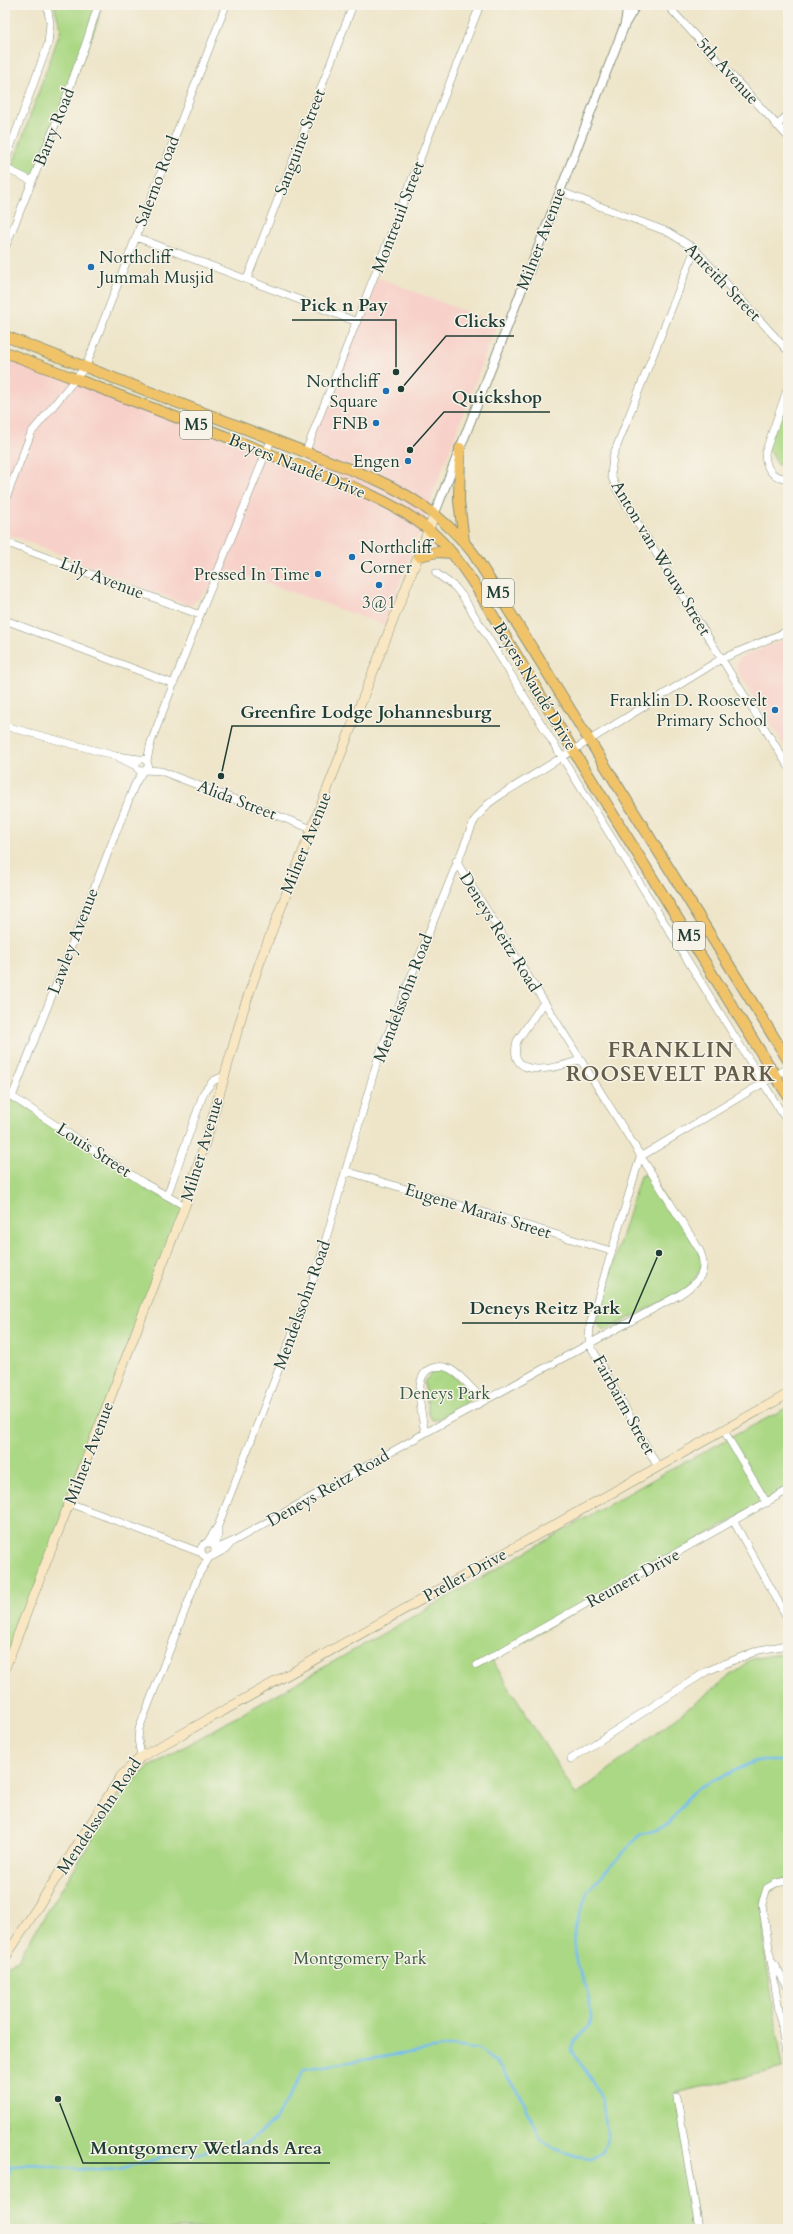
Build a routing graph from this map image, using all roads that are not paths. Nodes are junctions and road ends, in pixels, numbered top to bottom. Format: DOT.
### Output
graph roads {
  1 [pos="47,5"];
  2 [pos="98,5"];
  3 [pos="226,5"];
  4 [pos="353,5"];
  5 [pos="480,5"];
  6 [pos="628,5"];
  7 [pos="636,5"];
  8 [pos="668,5"];
  9 [pos="625,24"];
  10 [pos="788,114"];
  11 [pos="777,126"];
  12 [pos="788,137"];
  13 [pos="5,162"];
  14 [pos="5,168"];
  15 [pos="32,181"];
  16 [pos="559,191"];
  17 [pos="136,237"];
  18 [pos="5,248"];
  19 [pos="695,249"];
  20 [pos="247,279"];
  21 [pos="357,322"];
  22 [pos="5,336"];
  23 [pos="788,351"];
  24 [pos="5,352"];
  25 [pos="86,366"];
  26 [pos="77,378"];
  27 [pos="788,387"];
  28 [pos="272,438"];
  29 [pos="460,448"];
  30 [pos="306,451"];
  31 [pos="267,452"];
  32 [pos="788,478"];
  33 [pos="5,501"];
  34 [pos="435,514"];
  35 [pos="428,530"];
  36 [pos="464,541"];
  37 [pos="5,542"];
  38 [pos="452,553"];
  39 [pos="419,556"];
  40 [pos="436,573"];
  41 [pos="200,615"];
  42 [pos="5,620"];
  43 [pos="788,631"];
  44 [pos="721,659"];
  45 [pos="174,684"];
  46 [pos="5,726"];
  47 [pos="589,741"];
  48 [pos="573,750"];
  49 [pos="562,758"];
  50 [pos="142,765"];
  51 [pos="788,766"];
  52 [pos="312,829"];
  53 [pos="456,861"];
  54 [pos="544,1002"];
  55 [pos="580,1060"];
  56 [pos="788,1060"];
  57 [pos="788,1068"];
  58 [pos="224,1076"];
  59 [pos="776,1076"];
  60 [pos="763,1083"];
  61 [pos="5,1092"];
  62 [pos="788,1096"];
  63 [pos="12,1097"];
  64 [pos="788,1123"];
  65 [pos="640,1157"];
  66 [pos="346,1171"];
  67 [pos="167,1196"];
  68 [pos="185,1206"];
  69 [pos="611,1251"];
  70 [pos="589,1343"];
  71 [pos="788,1394"];
  72 [pos="484,1401"];
  73 [pos="724,1431"];
  74 [pos="425,1433"];
  75 [pos="658,1467"];
  76 [pos="788,1490"];
  77 [pos="69,1503"];
  78 [pos="767,1503"];
  79 [pos="734,1522"];
  80 [pos="208,1551"];
  81 [pos="788,1619"];
  82 [pos="788,1645"];
  83 [pos="477,1665"];
  84 [pos="5,1668"];
  85 [pos="141,1757"];
  86 [pos="571,1759"];
  87 [pos="788,1881"];
  88 [pos="5,1958"];
  89 [pos="771,1961"];
  90 [pos="788,1987"];
  91 [pos="785,2025"];
  92 [pos="788,2067"];
  93 [pos="677,2097"];
  94 [pos="699,2229"];
  1 -- 13 [label="street"];
  2 -- 15 [label="street, Barry Road"];
  3 -- 17 [label="street, Salerno Road"];
  4 -- 20 [label="street, Sanguine Street"];
  5 -- 21 [label="street, Montreuil Street"];
  6 -- 9 [label="street, Milner Avenue"];
  7 -- 9 [label="street, Milner Avenue"];
  8 -- 11 [label="street, 5th Avenue"];
  9 -- 16 [label="street, Milner Avenue"];
  10 -- 11 [label="street"];
  11 -- 12 [label="street, 5th Avenue"];
  14 -- 15 [label="street"];
  15 -- 18 [label="street, Barry Road"];
  16 -- 19 [label="street, Anreith Street"];
  16 -- 29 [label="street, Milner Avenue"];
  17 -- 20 [label="street"];
  17 -- 25 [label="street, Salerno Road"];
  19 -- 23 [label="street, Anreith Street"];
  19 -- 44 [label="street, Anton van Wouw Street"];
  20 -- 21 [label="street"];
  21 -- 30 [label="street, Montreuil Street"];
  22 -- 25 [label="main road, Beyers Naudé Drive / M5"];
  24 -- 26 [label="main road, Beyers Naudé Drive / M5"];
  25 -- 26 [label="street, Salerno Road"];
  25 -- 28 [label="main road, Beyers Naudé Drive / M5"];
  26 -- 31 [label="main road, Beyers Naudé Drive / M5"];
  26 -- 33 [label="street, Salerno Road"];
  27 -- 32 [label="street"];
  28 -- 30 [label="main road, Beyers Naudé Drive / M5"];
  28 -- 31 [label="street, Lawley Avenue"];
  29 -- 34 [label="street, Milner Avenue"];
  29 -- 36 [label="main road"];
  30 -- 34 [label="main road, Beyers Naudé Drive / M5"];
  31 -- 35 [label="main road, Beyers Naudé Drive / M5"];
  31 -- 41 [label="street, Lawley Avenue"];
  34 -- 35 [label="main road, Milner Avenue"];
  34 -- 36 [label="main road, Beyers Naudé Drive / M5"];
  35 -- 38 [label="main road, Beyers Naudé Drive / M5"];
  35 -- 39 [label="main road, Milner Avenue"];
  36 -- 47 [label="main road, Beyers Naudé Drive / M5"];
  37 -- 41 [label="street, Lily Avenue"];
  38 -- 39 [label="main road"];
  38 -- 48 [label="main road, Beyers Naudé Drive / M5"];
  39 -- 52 [label="main road, Milner Avenue"];
  40 -- 49 [label="street, Beyers Naudé Drive"];
  41 -- 45 [label="street, Lawley Avenue"];
  42 -- 45 [label="street"];
  43 -- 44 [label="street, Mendelssohn Road"];
  44 -- 47 [label="street, Mendelssohn Road"];
  44 -- 51 [label="street, Anton van Wouw Street"];
  45 -- 50 [label="street, Lawley Avenue"];
  46 -- 50 [label="street, Alida Street"];
  47 -- 48 [label="street, Mendelssohn Road"];
  47 -- 56 [label="main road, Beyers Naudé Drive / M5"];
  48 -- 49 [label="street, Mendelssohn Road"];
  48 -- 59 [label="main road, Beyers Naudé Drive / M5"];
  49 -- 53 [label="street, Mendelssohn Road"];
  49 -- 60 [label="street, Beyers Naudé Drive"];
  50 -- 52 [label="street, Alida Street"];
  50 -- 63 [label="street, Lawley Avenue"];
  52 -- 58 [label="main road, Milner Avenue"];
  53 -- 54 [label="street, Deneys Reitz Road"];
  53 -- 66 [label="street, Mendelssohn Road"];
  54 -- 55 [label="street, Deneys Reitz Road"];
  54 -- 55 [label="street, Deneys Reitz Road"];
  55 -- 65 [label="street, Deneys Reitz Road"];
  57 -- 59 [label="street"];
  58 -- 67 [label="street"];
  58 -- 68 [label="main road, Milner Avenue"];
  59 -- 60 [label="street"];
  59 -- 62 [label="main road, Beyers Naudé Drive / M5"];
  60 -- 64 [label="street, Beyers Naudé Drive"];
  60 -- 65 [label="street"];
  61 -- 63 [label="street, Louis Street"];
  63 -- 67 [label="street, Louis Street"];
  65 -- 69 [label="street"];
  65 -- 70 [label="street, Deneys Reitz Road"];
  66 -- 69 [label="street, Eugene Marais Street"];
  66 -- 80 [label="street, Mendelssohn Road"];
  67 -- 68 [label="street, Louis Street"];
  68 -- 77 [label="main road, Milner Avenue"];
  69 -- 70 [label="street"];
  70 -- 72 [label="street, Deneys Reitz Road"];
  70 -- 75 [label="street, Fairbairn Street"];
  71 -- 73 [label="main road, Preller Drive"];
  72 -- 74 [label="street, Deneys Reitz Road"];
  72 -- 74 [label="street"];
  73 -- 75 [label="main road, Preller Drive"];
  73 -- 78 [label="street"];
  74 -- 80 [label="street, Deneys Reitz Road"];
  75 -- 85 [label="main road, Preller Drive"];
  76 -- 78 [label="street, Reunert Drive"];
  77 -- 80 [label="street"];
  77 -- 84 [label="main road, Milner Avenue"];
  78 -- 79 [label="street, Reunert Drive"];
  79 -- 81 [label="street"];
  79 -- 83 [label="street, Reunert Drive"];
  80 -- 85 [label="street, Mendelssohn Road"];
  82 -- 86 [label="street"];
  85 -- 88 [label="main road, Mendelssohn Road"];
  87 -- 89 [label="street"];
  89 -- 90 [label="street"];
  89 -- 91 [label="street"];
  91 -- 92 [label="street"];
  93 -- 94 [label="street"];
}
